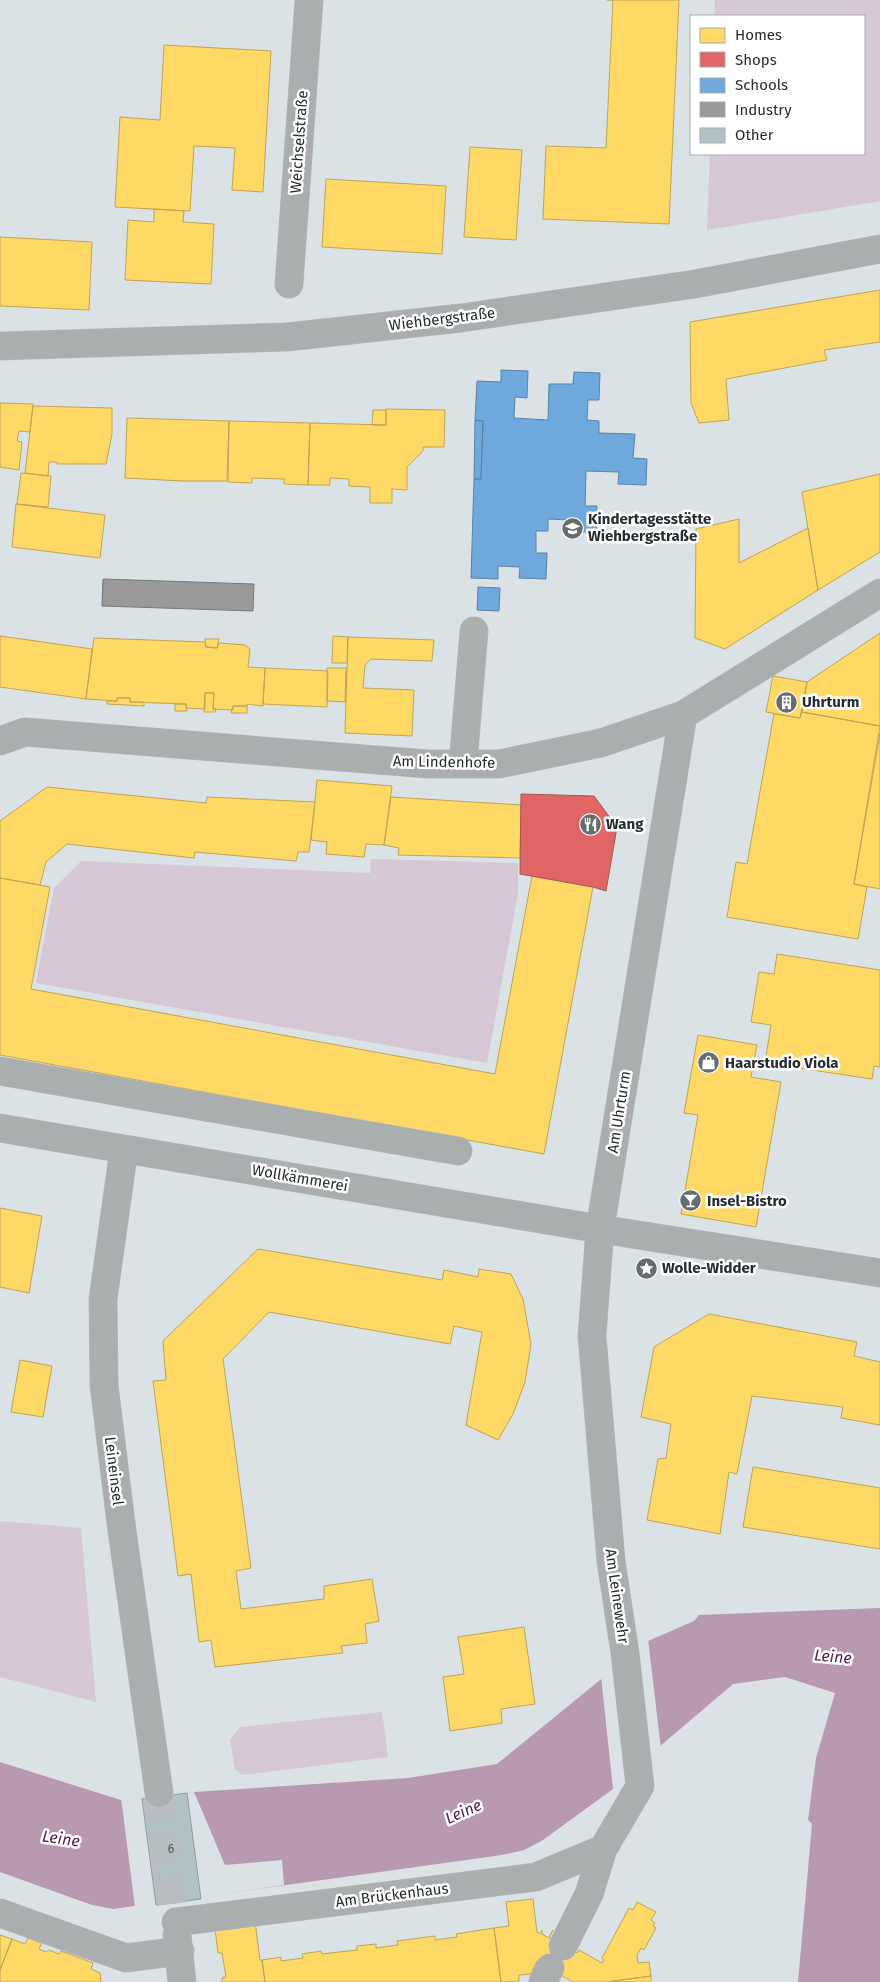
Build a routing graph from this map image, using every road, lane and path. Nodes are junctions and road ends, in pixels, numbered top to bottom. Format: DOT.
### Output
graph roads {
  1 [pos="309,0"];
  2 [pos="880,249"];
  3 [pos="289,284"];
  4 [pos="0,346"];
  5 [pos="880,593"];
  6 [pos="474,631"];
  7 [pos="684,715"];
  8 [pos="0,741"];
  9 [pos="463,764"];
  10 [pos="0,1071"];
  11 [pos="0,1128"];
  12 [pos="124,1149"];
  13 [pos="458,1151"];
  14 [pos="600,1229"];
  15 [pos="880,1273"];
  16 [pos="159,1793"];
  17 [pos="603,1848"];
  18 [pos="0,1913"];
  19 [pos="180,1951"];
  20 [pos="552,1965"];
  21 [pos="182,1982"];
  1 -- 3 [label="street, Weichselstraße"];
  2 -- 4 [label="street, Wiehbergstraße"];
  5 -- 7 [label="street, Am Lindenhofe"];
  6 -- 9 [label="street"];
  7 -- 9 [label="street, Am Lindenhofe"];
  7 -- 14 [label="street, Am Uhrturm"];
  8 -- 9 [label="street, Am Lindenhofe"];
  10 -- 13 [label="street"];
  11 -- 12 [label="street, Wollkämmerei"];
  12 -- 14 [label="street, Wollkämmerei"];
  12 -- 16 [label="street, Leineinsel"];
  14 -- 15 [label="street"];
  14 -- 17 [label="street, Am Leinewehr"];
  17 -- 19 [label="street, Am Brückenhaus"];
  17 -- 20 [label="street, Am Leinewehr"];
  18 -- 19 [label="street"];
  19 -- 21 [label="street"];
}
